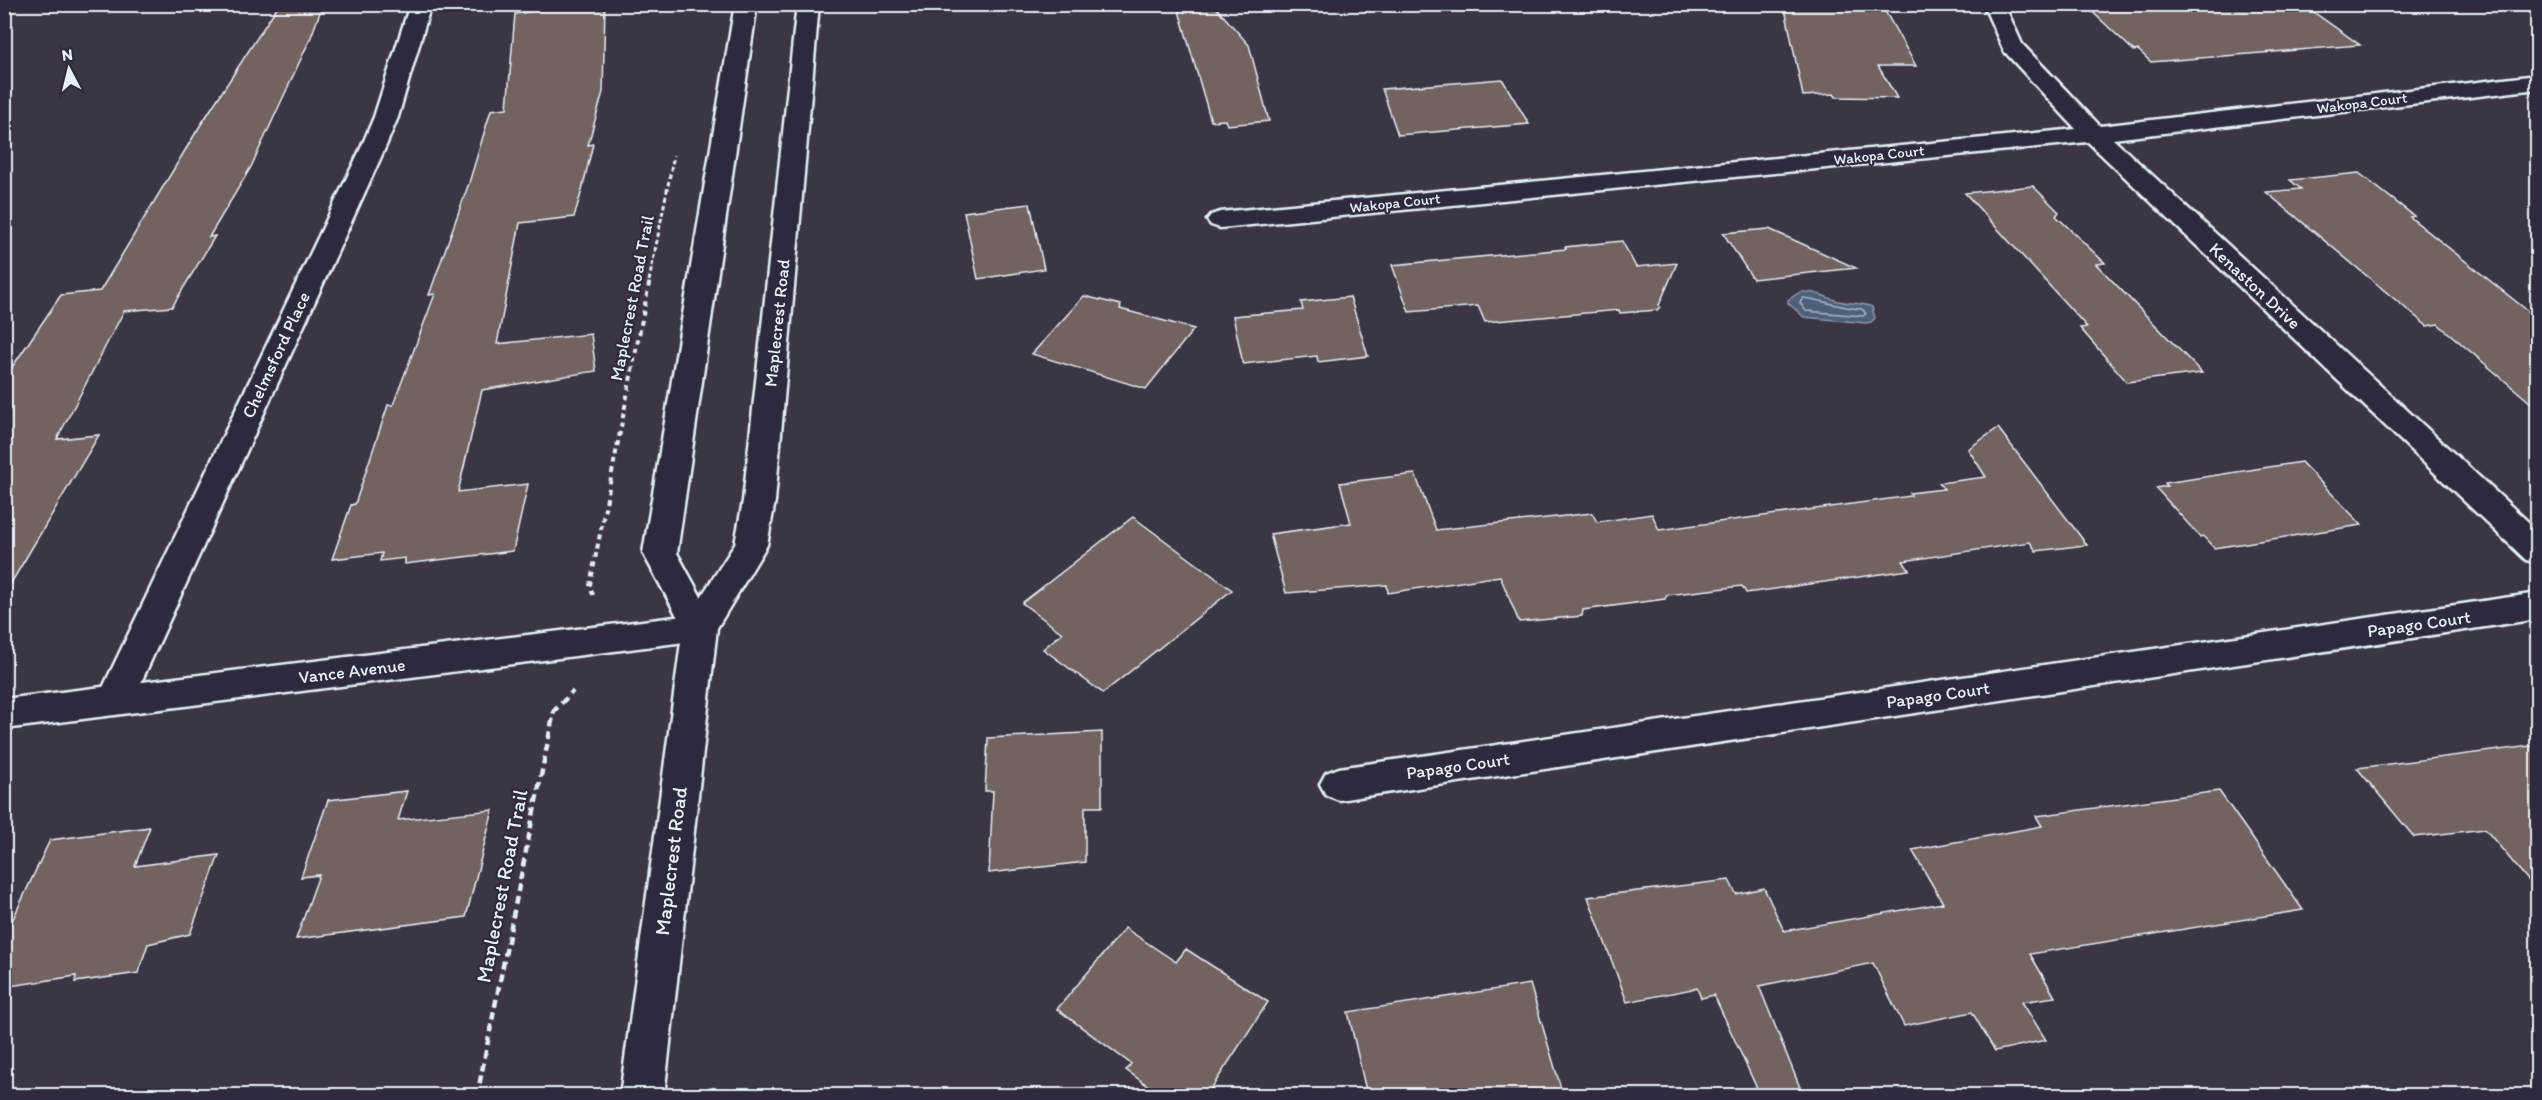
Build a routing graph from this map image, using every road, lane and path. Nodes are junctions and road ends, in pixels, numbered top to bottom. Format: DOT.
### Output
graph roads {
  1 [pos="421,4"];
  2 [pos="746,4"];
  3 [pos="808,4"];
  4 [pos="1993,4"];
  5 [pos="2538,82"];
  6 [pos="2094,134"];
  7 [pos="674,155"];
  8 [pos="1220,220"];
  9 [pos="2538,551"];
  10 [pos="594,597"];
  11 [pos="2538,606"];
  12 [pos="700,627"];
  13 [pos="573,691"];
  14 [pos="115,700"];
  15 [pos="4,714"];
  16 [pos="1339,784"];
  17 [pos="477,1095"];
  18 [pos="642,1095"];
  1 -- 14 [label="street, Chelmsford Place"];
  2 -- 12 [label="street"];
  3 -- 12 [label="street, Maplecrest Road"];
  4 -- 6 [label="street, Kenaston Drive"];
  5 -- 6 [label="street, Wakopa Court"];
  6 -- 8 [label="street, Wakopa Court"];
  6 -- 9 [label="street, Kenaston Drive"];
  7 -- 10 [label="path, Maplecrest Road Trail"];
  11 -- 16 [label="street, Papago Court"];
  12 -- 14 [label="street, Vance Avenue"];
  12 -- 18 [label="street, Maplecrest Road"];
  13 -- 17 [label="path, Maplecrest Road Trail"];
  14 -- 15 [label="street, Vance Avenue"];
}
